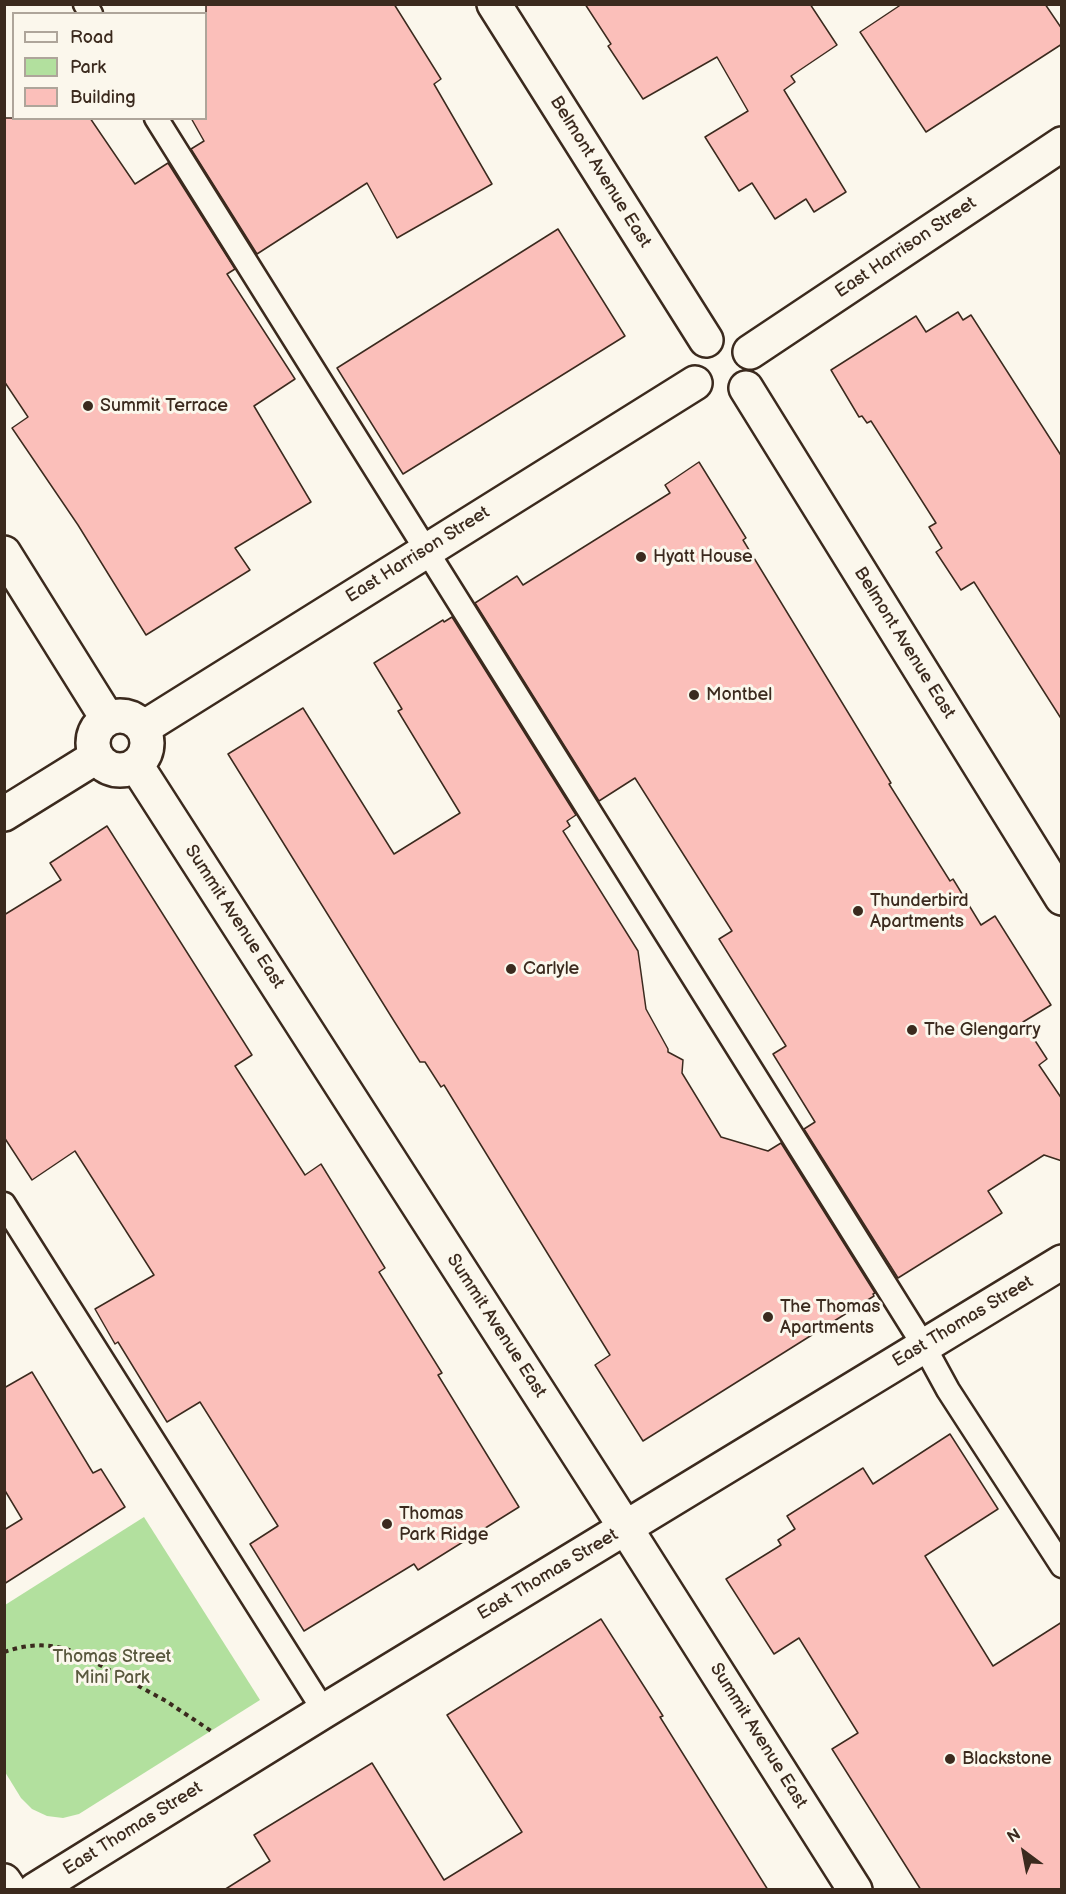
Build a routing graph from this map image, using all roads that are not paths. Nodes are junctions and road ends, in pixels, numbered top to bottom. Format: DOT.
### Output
graph roads {
  1 [pos="494,4"];
  2 [pos="157,120"];
  3 [pos="1062,144"];
  4 [pos="706,340"];
  5 [pos="750,352"];
  6 [pos="695,383"];
  7 [pos="746,388"];
  8 [pos="426,550"];
  9 [pos="4,553"];
  10 [pos="107,718"];
  11 [pos="142,728"];
  12 [pos="96,758"];
  13 [pos="136,765"];
  14 [pos="4,814"];
  15 [pos="1062,898"];
  16 [pos="4,1204"];
  17 [pos="1062,1262"];
  18 [pos="924,1346"];
  19 [pos="626,1527"];
  20 [pos="1062,1566"];
  21 [pos="324,1711"];
  22 [pos="4,1881"];
  23 [pos="10,1890"];
  24 [pos="35,1890"];
  25 [pos="855,1890"];
  1 -- 4 [label="street, Belmont Avenue East"];
  2 -- 8 [label="lane"];
  3 -- 5 [label="street, East Harrison Street"];
  4 -- 5 [label="street"];
  4 -- 6 [label="street"];
  5 -- 7 [label="street"];
  6 -- 7 [label="street"];
  6 -- 8 [label="street, East Harrison Street"];
  7 -- 15 [label="street, Belmont Avenue East"];
  8 -- 11 [label="street, East Harrison Street"];
  8 -- 18 [label="lane"];
  9 -- 10 [label="street"];
  10 -- 11 [label="street"];
  10 -- 12 [label="street"];
  11 -- 13 [label="street"];
  12 -- 13 [label="street"];
  12 -- 14 [label="street"];
  13 -- 19 [label="street, Summit Avenue East"];
  16 -- 21 [label="lane"];
  17 -- 18 [label="street, East Thomas Street"];
  18 -- 19 [label="street, East Thomas Street"];
  18 -- 20 [label="lane"];
  19 -- 21 [label="street, East Thomas Street"];
  19 -- 25 [label="street, Summit Avenue East"];
  21 -- 24 [label="street, East Thomas Street"];
  22 -- 23 [label="street"];
}
